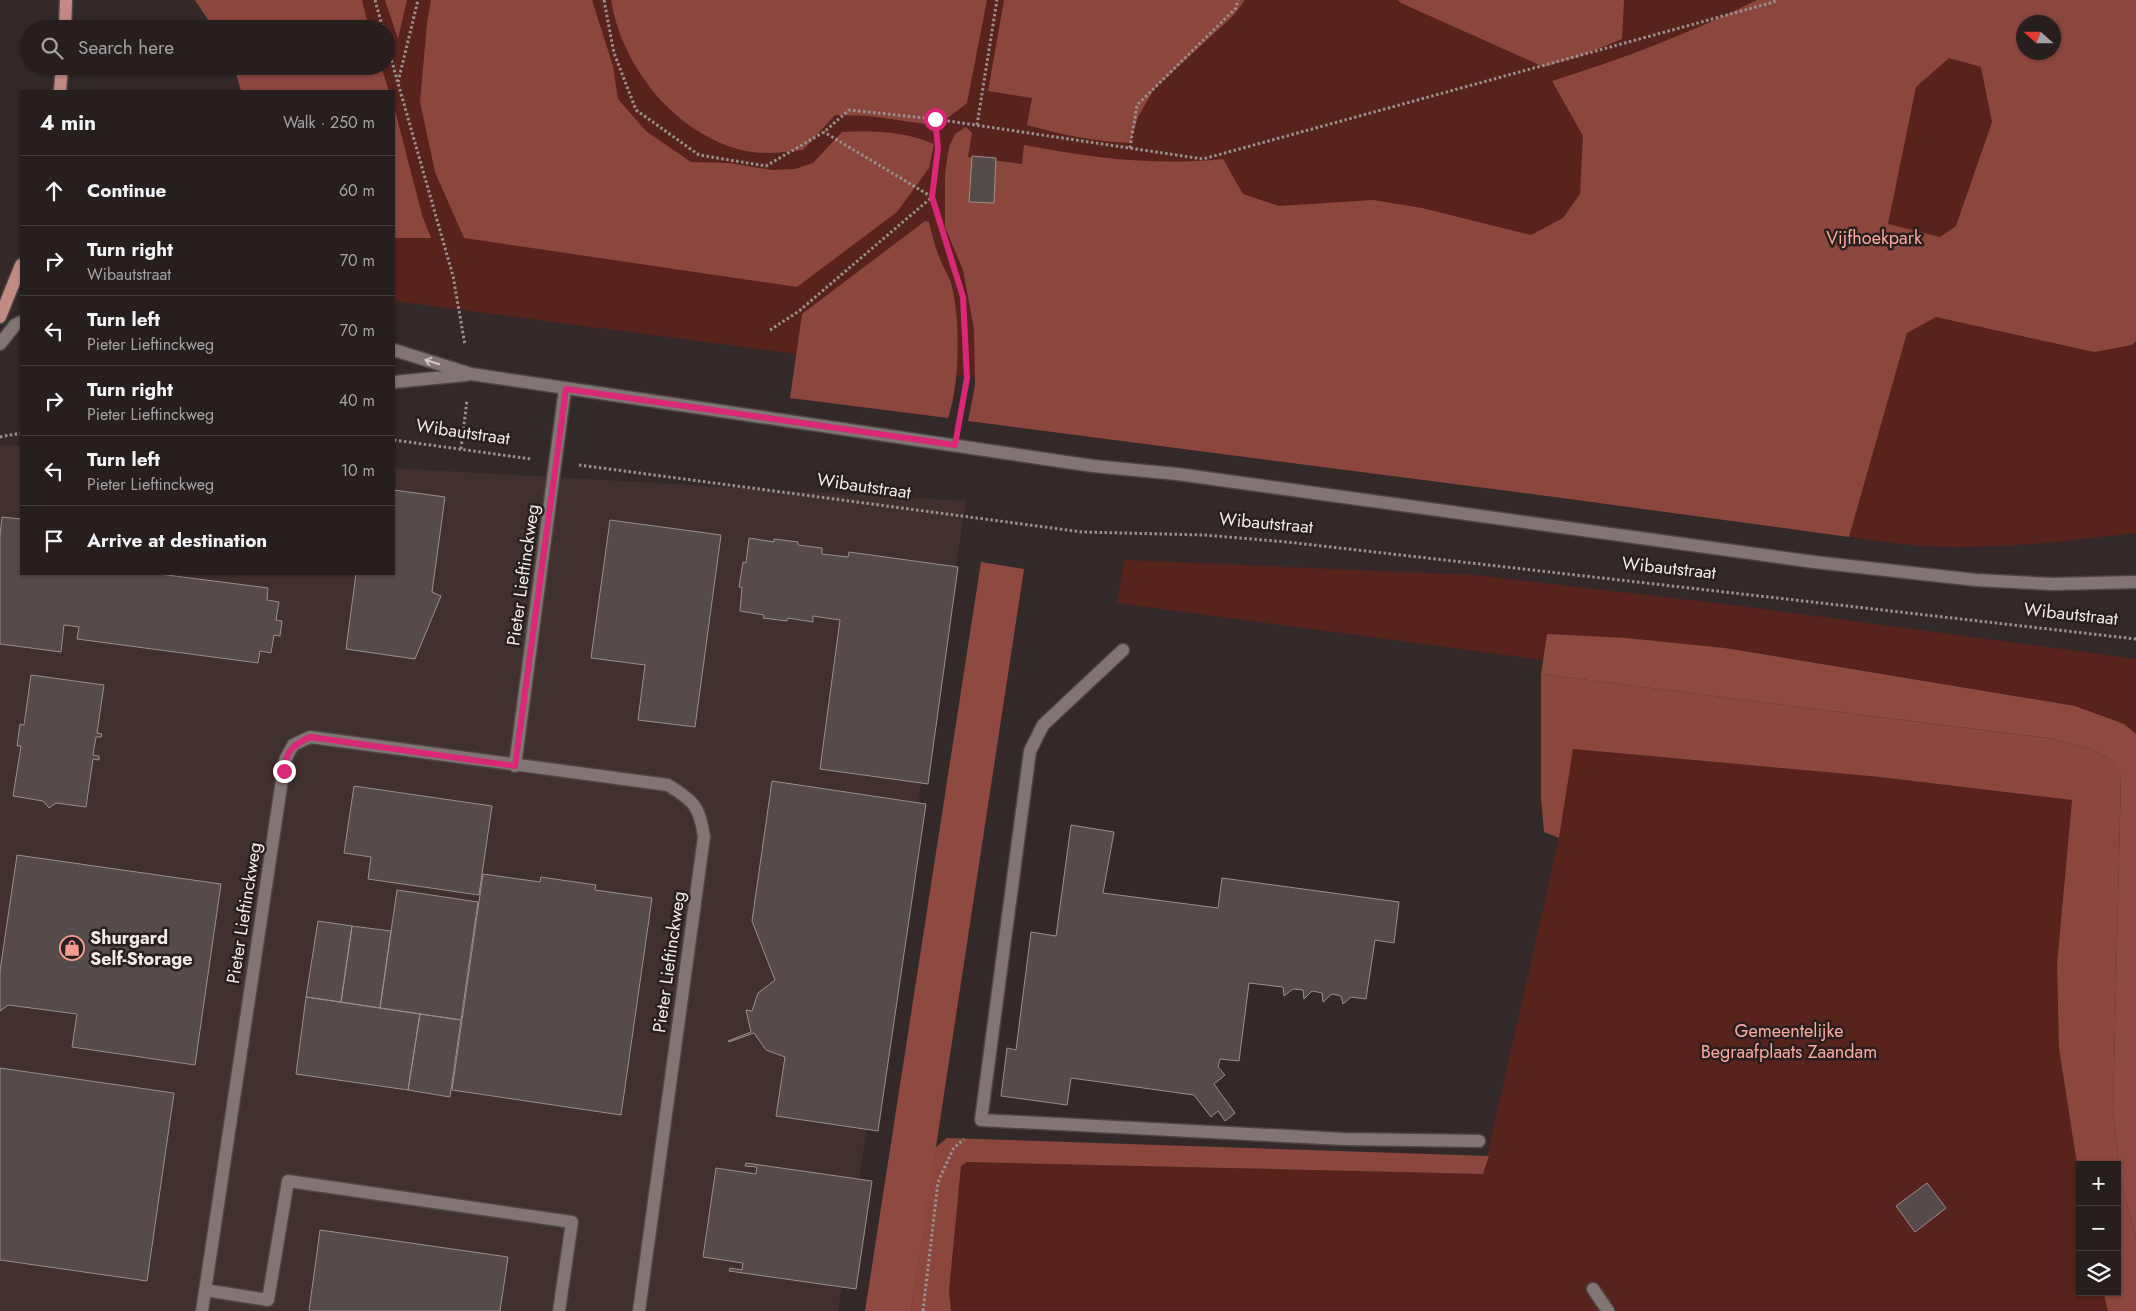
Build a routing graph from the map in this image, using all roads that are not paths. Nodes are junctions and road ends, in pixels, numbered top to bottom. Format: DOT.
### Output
graph roads {
  1 [pos="66,0"];
  2 [pos="65,20"];
  3 [pos="61,75"];
  4 [pos="60,90"];
  5 [pos="20,267"];
  6 [pos="0,317"];
  7 [pos="20,322"];
  8 [pos="0,344"];
  9 [pos="395,350"];
  10 [pos="471,374"];
  11 [pos="395,382"];
  12 [pos="566,389"];
  13 [pos="2136,582"];
  14 [pos="1123,650"];
  15 [pos="515,766"];
  16 [pos="1479,1141"];
  17 [pos="1592,1289"];
  18 [pos="205,1290"];
  19 [pos="202,1311"];
  20 [pos="559,1311"];
  21 [pos="639,1311"];
  22 [pos="1608,1311"];
  1 -- 2 [label="main road"];
  3 -- 4 [label="main road"];
  5 -- 6 [label="main road"];
  7 -- 8 [label="street"];
  10 -- 9 [label="street, Wibautstraat, one-way"];
  10 -- 11 [label="street, Wibautstraat"];
  10 -- 12 [label="street, Wibautstraat"];
  12 -- 13 [label="street, Wibautstraat"];
  12 -- 15 [label="street, Pieter Lieftinckweg"];
  14 -- 16 [label="street"];
  15 -- 18 [label="street, Pieter Lieftinckweg"];
  15 -- 21 [label="street, Pieter Lieftinckweg"];
  17 -- 22 [label="street"];
  18 -- 19 [label="street, Pieter Lieftinckweg"];
  18 -- 20 [label="street"];
}
